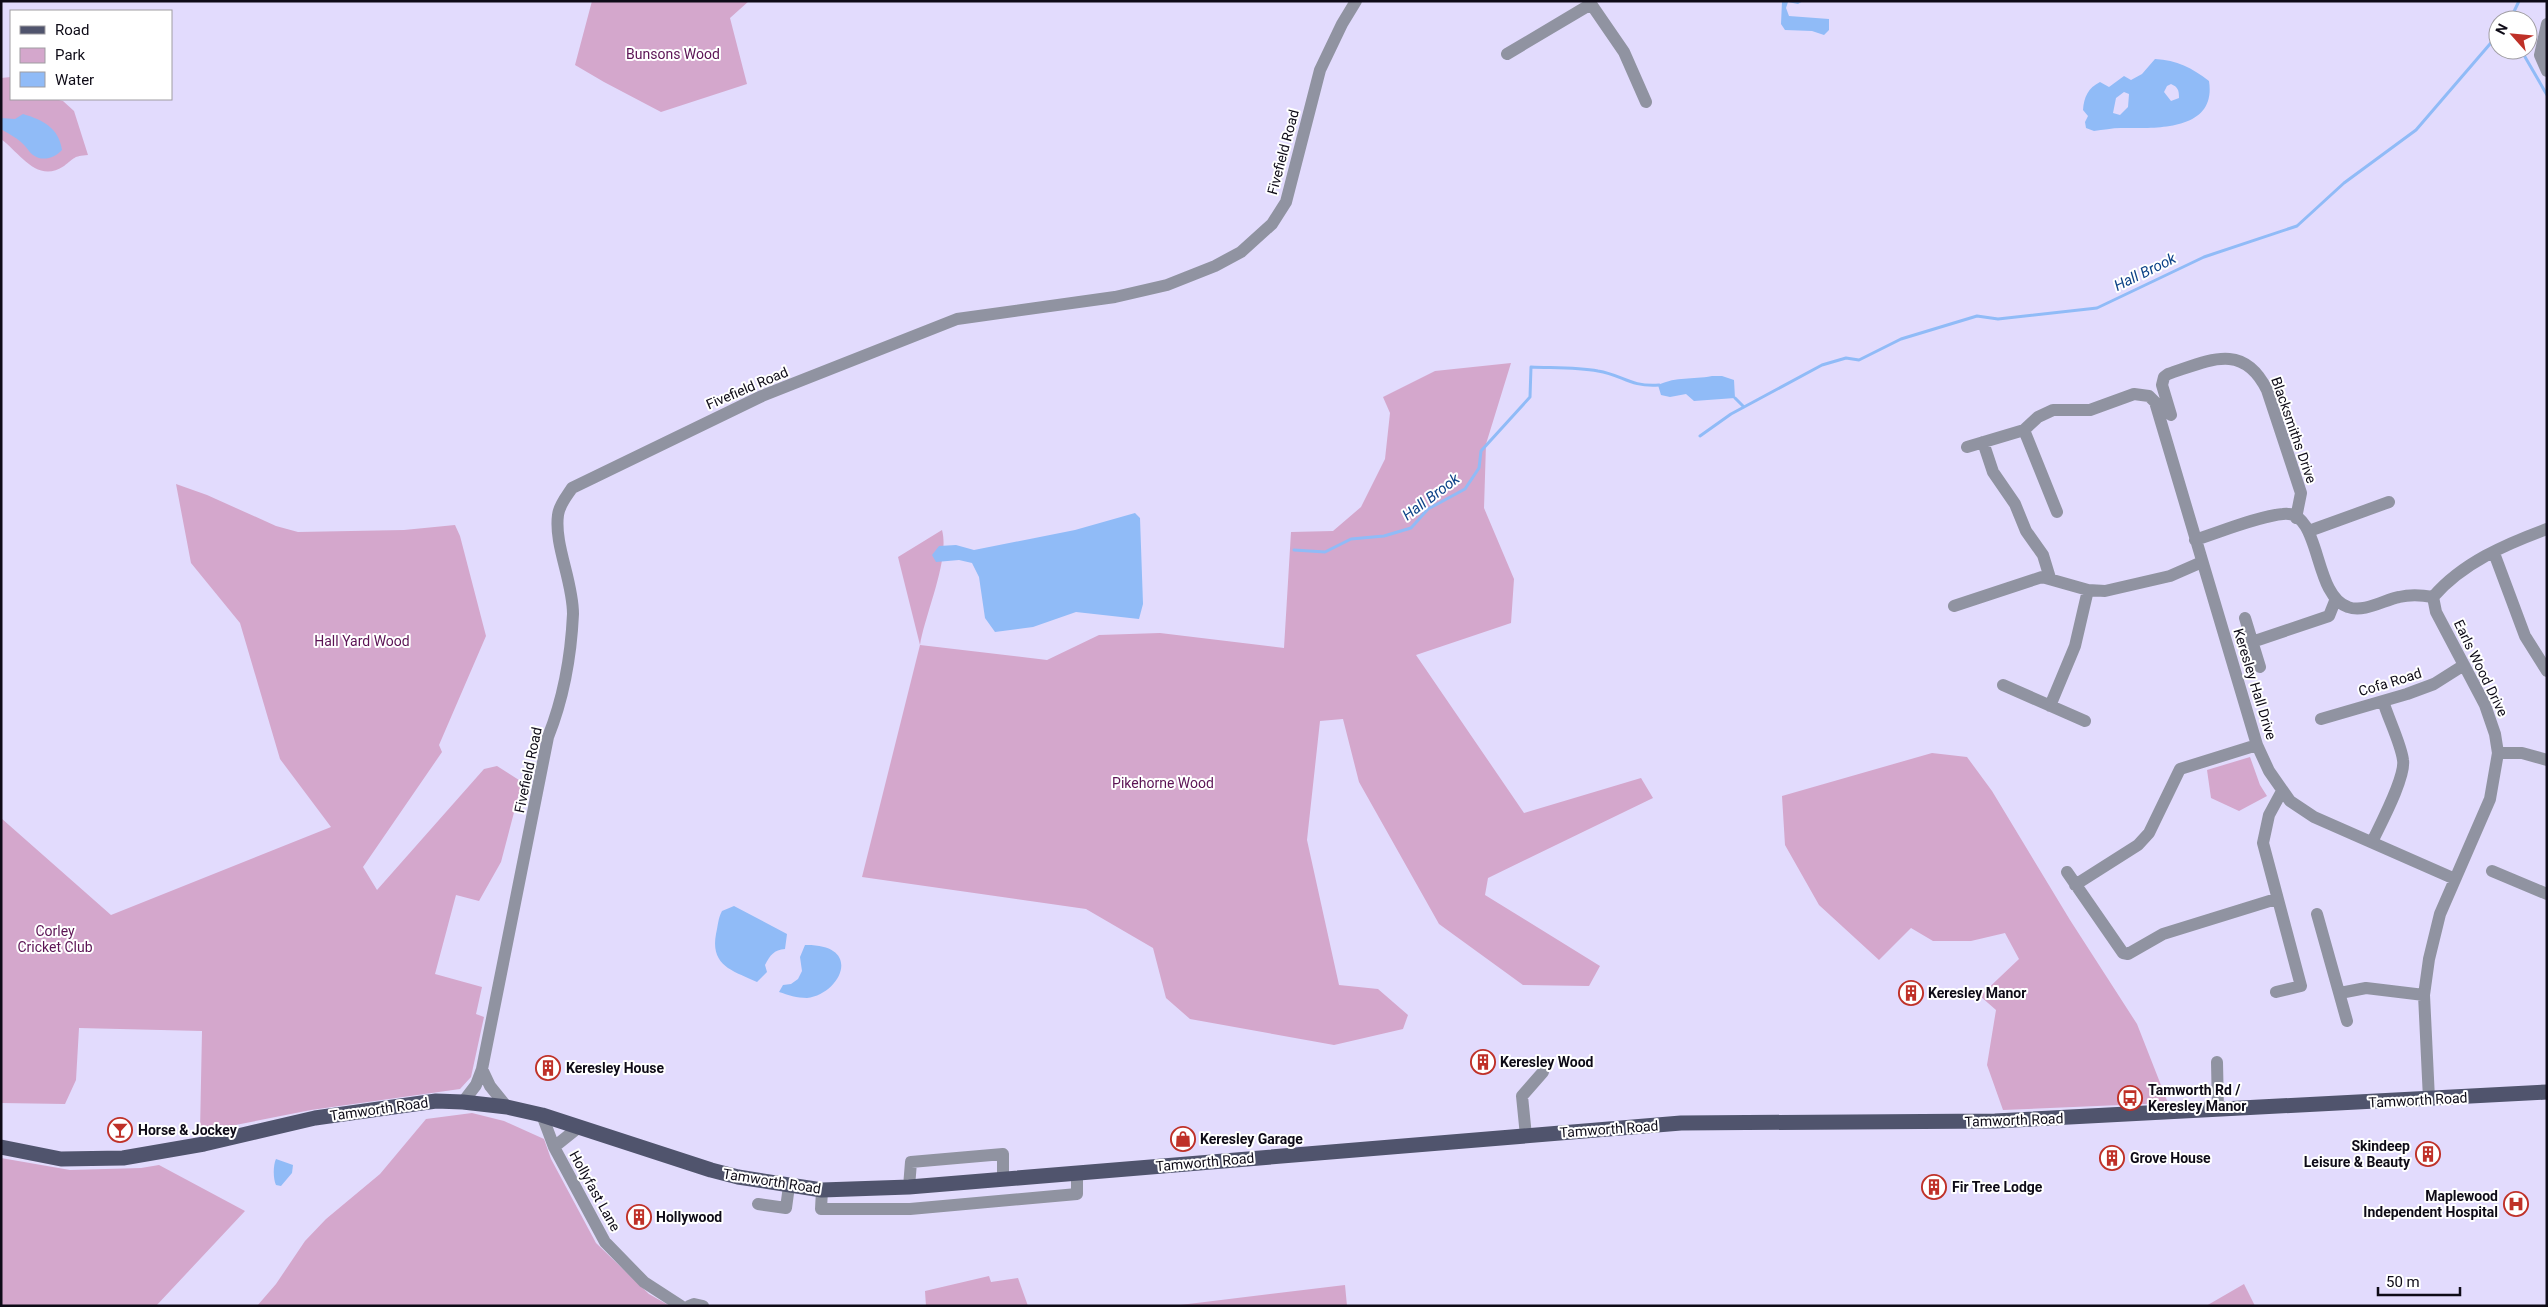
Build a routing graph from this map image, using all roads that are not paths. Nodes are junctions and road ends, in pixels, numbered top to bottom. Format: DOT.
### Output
graph roads {
  1 [pos="1356,1"];
  2 [pos="1590,3"];
  3 [pos="2547,24"];
  4 [pos="1507,54"];
  5 [pos="2547,71"];
  6 [pos="1646,102"];
  7 [pos="2171,414"];
  8 [pos="2024,430"];
  9 [pos="1983,442"];
  10 [pos="1967,447"];
  11 [pos="2389,502"];
  12 [pos="2057,512"];
  13 [pos="2296,518"];
  14 [pos="2547,529"];
  15 [pos="2309,531"];
  16 [pos="2195,540"];
  17 [pos="2494,553"];
  18 [pos="2202,562"];
  19 [pos="2050,578"];
  20 [pos="2088,590"];
  21 [pos="2433,597"];
  22 [pos="2335,601"];
  23 [pos="1954,606"];
  24 [pos="2245,618"];
  25 [pos="2252,642"];
  26 [pos="2464,665"];
  27 [pos="2260,666"];
  28 [pos="2547,671"];
  29 [pos="2003,685"];
  30 [pos="2383,702"];
  31 [pos="2050,706"];
  32 [pos="2321,719"];
  33 [pos="2085,721"];
  34 [pos="2257,745"];
  35 [pos="2498,753"];
  36 [pos="2547,760"];
  37 [pos="2282,791"];
  38 [pos="2372,842"];
  39 [pos="2492,871"];
  40 [pos="2067,872"];
  41 [pos="2455,879"];
  42 [pos="2076,885"];
  43 [pos="2547,894"];
  44 [pos="2276,899"];
  45 [pos="2317,914"];
  46 [pos="2276,992"];
  47 [pos="2340,993"];
  48 [pos="2424,995"];
  49 [pos="2347,1021"];
  50 [pos="2216,1062"];
  51 [pos="482,1069"];
  52 [pos="1543,1072"];
  53 [pos="2547,1092"];
  54 [pos="2429,1099"];
  55 [pos="463,1102"];
  56 [pos="507,1107"];
  57 [pos="2218,1110"];
  58 [pos="542,1115"];
  59 [pos="579,1127"];
  60 [pos="1526,1136"];
  61 [pos="1,1147"];
  62 [pos="554,1147"];
  63 [pos="1077,1174"];
  64 [pos="1003,1179"];
  65 [pos="789,1186"];
  66 [pos="909,1187"];
  67 [pos="822,1190"];
  68 [pos="758,1204"];
  69 [pos="681,1306"];
  70 [pos="689,1306"];
  71 [pos="704,1306"];
  1 -- 51 [label="street, Fivefield Road"];
  2 -- 4 [label="street"];
  2 -- 6 [label="street"];
  3 -- 5 [label="street"];
  7 -- 13 [label="street, Blacksmiths Drive"];
  8 -- 9 [label="street"];
  8 -- 12 [label="street"];
  8 -- 16 [label="street, Keresley Hall Drive"];
  9 -- 10 [label="street"];
  9 -- 19 [label="street"];
  11 -- 15 [label="street"];
  13 -- 15 [label="street"];
  13 -- 16 [label="street"];
  14 -- 17 [label="street"];
  15 -- 22 [label="street"];
  16 -- 18 [label="street, Keresley Hall Drive"];
  17 -- 21 [label="street"];
  17 -- 28 [label="street"];
  18 -- 20 [label="street"];
  18 -- 34 [label="street, Keresley Hall Drive"];
  19 -- 20 [label="street"];
  19 -- 23 [label="street"];
  20 -- 31 [label="street"];
  21 -- 22 [label="street"];
  21 -- 26 [label="street, Earls Wood Drive"];
  22 -- 25 [label="street"];
  24 -- 25 [label="street"];
  25 -- 27 [label="street"];
  26 -- 30 [label="street, Cofa Road"];
  26 -- 35 [label="street, Earls Wood Drive"];
  29 -- 31 [label="street"];
  30 -- 32 [label="street, Cofa Road"];
  30 -- 38 [label="street"];
  31 -- 33 [label="street"];
  34 -- 37 [label="street, Keresley Hall Drive"];
  34 -- 42 [label="street"];
  35 -- 36 [label="street"];
  35 -- 41 [label="street, Earls Wood Drive"];
  37 -- 38 [label="street, Keresley Hall Drive"];
  37 -- 44 [label="street"];
  38 -- 41 [label="street, Keresley Hall Drive"];
  39 -- 43 [label="street"];
  40 -- 42 [label="street"];
  41 -- 48 [label="street, Earls Wood Drive"];
  42 -- 44 [label="street"];
  44 -- 46 [label="street"];
  45 -- 47 [label="street"];
  47 -- 48 [label="street"];
  47 -- 49 [label="street"];
  48 -- 54 [label="street, Earls Wood Drive"];
  50 -- 57 [label="street"];
  51 -- 55 [label="street, Fivefield Road"];
  51 -- 56 [label="street"];
  52 -- 60 [label="street"];
  53 -- 54 [label="main road, Tamworth Road"];
  54 -- 57 [label="main road, Tamworth Road"];
  55 -- 56 [label="main road, Tamworth Road"];
  55 -- 61 [label="main road, Tamworth Road"];
  56 -- 58 [label="main road, Tamworth Road"];
  57 -- 60 [label="main road, Tamworth Road"];
  58 -- 59 [label="main road, Tamworth Road"];
  58 -- 62 [label="street, Hollyfast Lane"];
  59 -- 62 [label="street, Hollyfast Lane"];
  59 -- 65 [label="main road, Tamworth Road"];
  60 -- 63 [label="main road, Tamworth Road"];
  62 -- 69 [label="street, Hollyfast Lane"];
  63 -- 64 [label="main road, Tamworth Road"];
  63 -- 67 [label="street"];
  64 -- 66 [label="main road, Tamworth Road"];
  64 -- 66 [label="street"];
  65 -- 67 [label="main road, Tamworth Road"];
  65 -- 68 [label="street"];
  66 -- 67 [label="main road, Tamworth Road"];
  70 -- 71 [label="street"];
}
